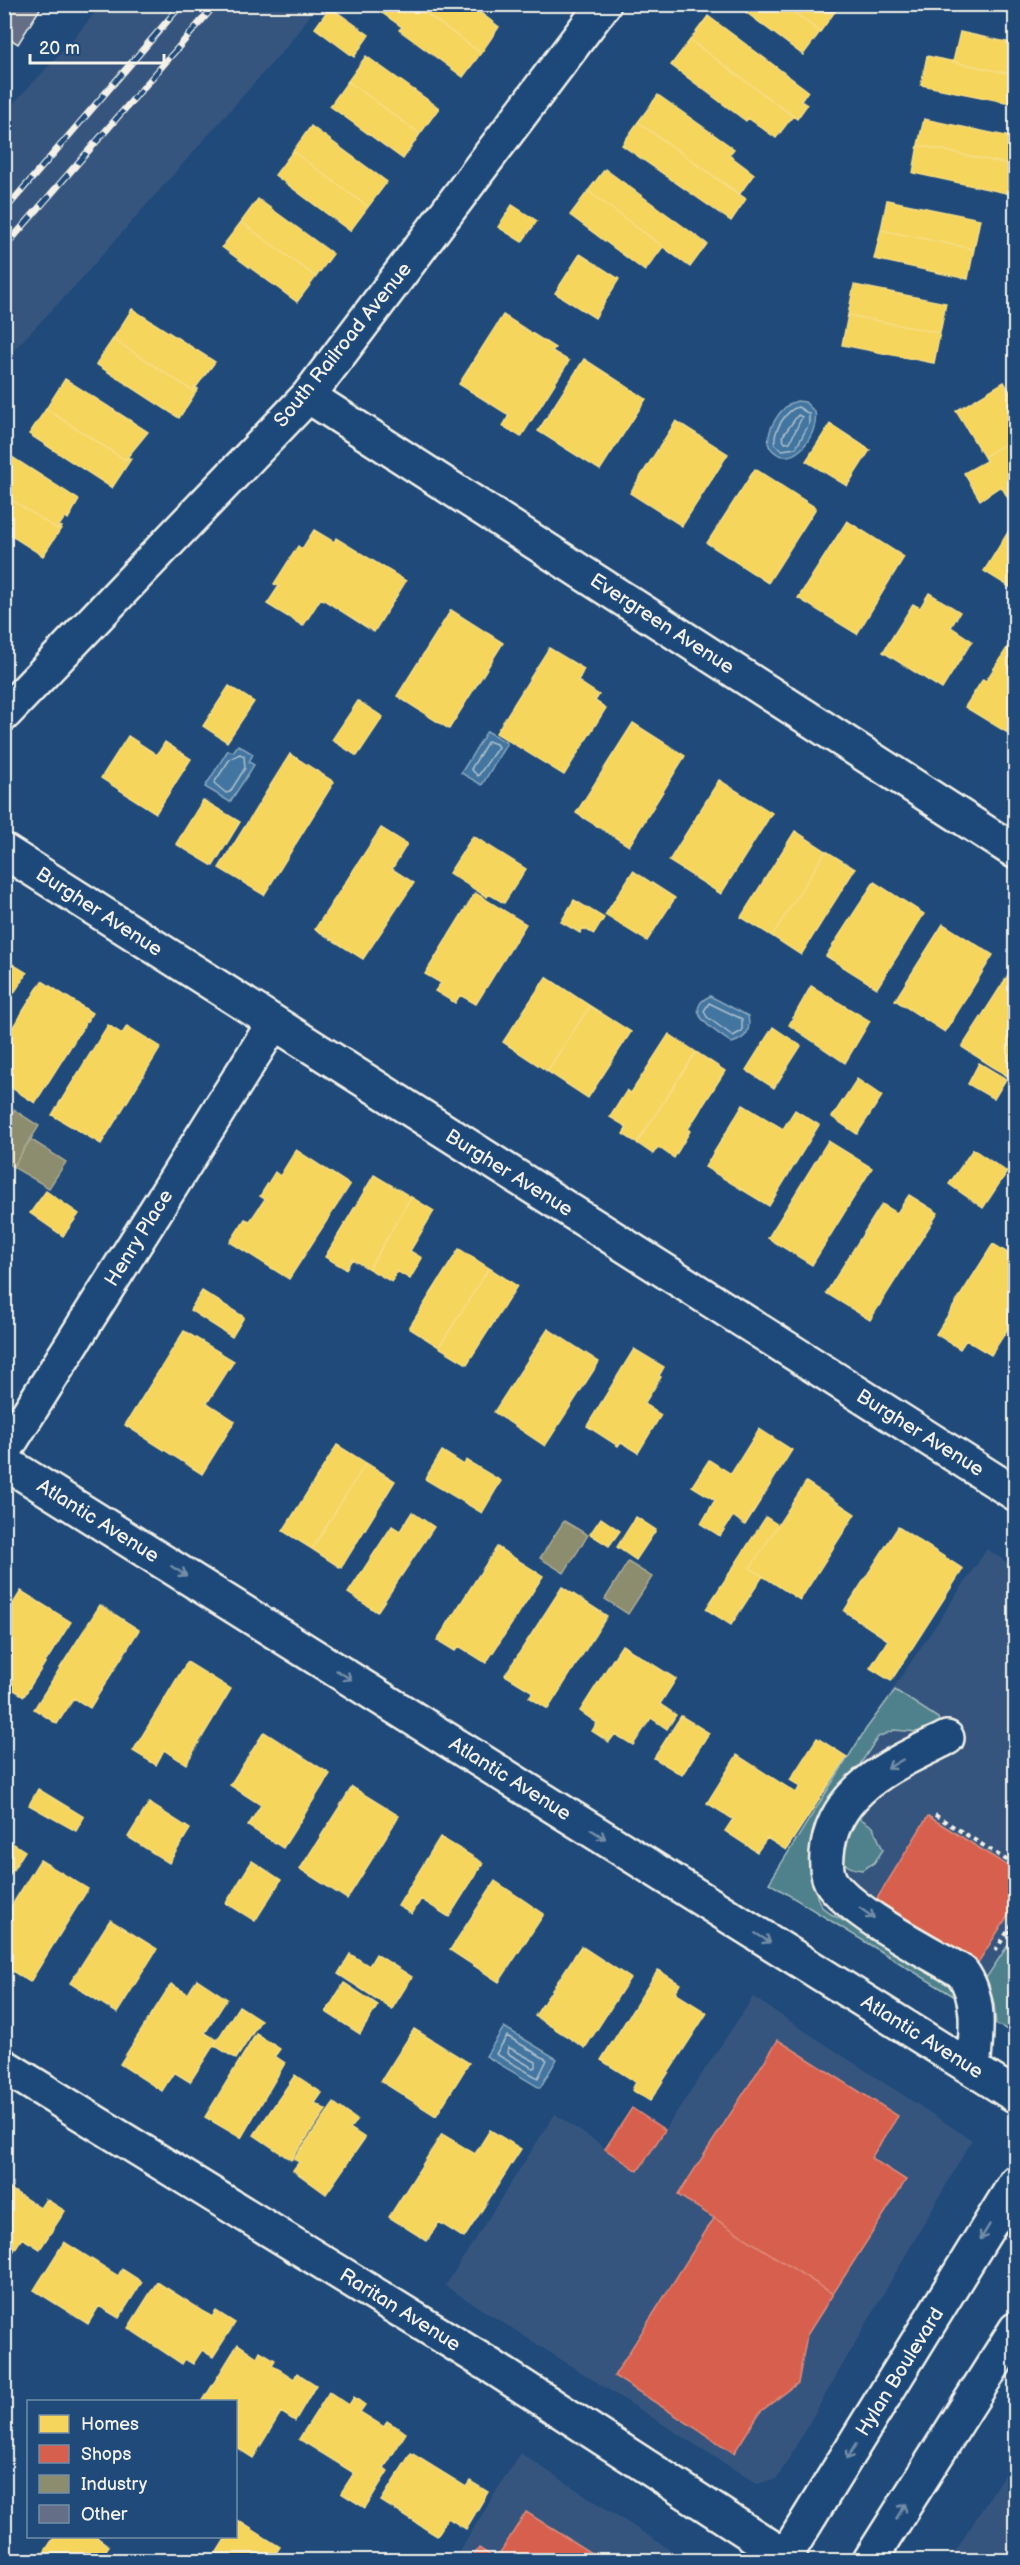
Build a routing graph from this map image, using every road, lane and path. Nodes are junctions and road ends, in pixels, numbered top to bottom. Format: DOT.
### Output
graph roads {
  1 [pos="604,4"];
  2 [pos="308,396"];
  3 [pos="4,714"];
  4 [pos="4,851"];
  5 [pos="1016,852"];
  6 [pos="273,1024"];
  7 [pos="4,1452"];
  8 [pos="4,1462"];
  9 [pos="1016,1494"];
  10 [pos="947,1738"];
  11 [pos="935,1815"];
  12 [pos="1016,1866"];
  13 [pos="1016,1918"];
  14 [pos="1008,1931"];
  15 [pos="1016,1935"];
  16 [pos="992,1955"];
  17 [pos="4,2066"];
  18 [pos="973,2069"];
  19 [pos="1016,2096"];
  20 [pos="1016,2182"];
  21 [pos="1016,2329"];
  22 [pos="787,2559"];
  23 [pos="870,2560"];
  1 -- 2 [label="street, South Railroad Avenue"];
  2 -- 3 [label="street, South Railroad Avenue"];
  2 -- 5 [label="street, Evergreen Avenue"];
  4 -- 6 [label="street, Burgher Avenue"];
  6 -- 7 [label="street, Henry Place"];
  6 -- 9 [label="street, Burgher Avenue"];
  8 -- 18 [label="street, Atlantic Avenue, one-way"];
  10 -- 18 [label="street, one-way"];
  11 -- 12 [label="path"];
  13 -- 14 [label="path"];
  14 -- 15 [label="path"];
  14 -- 16 [label="path"];
  17 -- 22 [label="street, Raritan Avenue"];
  18 -- 19 [label="street, Atlantic Avenue"];
  20 -- 22 [label="street, Hylan Boulevard, one-way"];
  23 -- 21 [label="street, one-way"];
}
